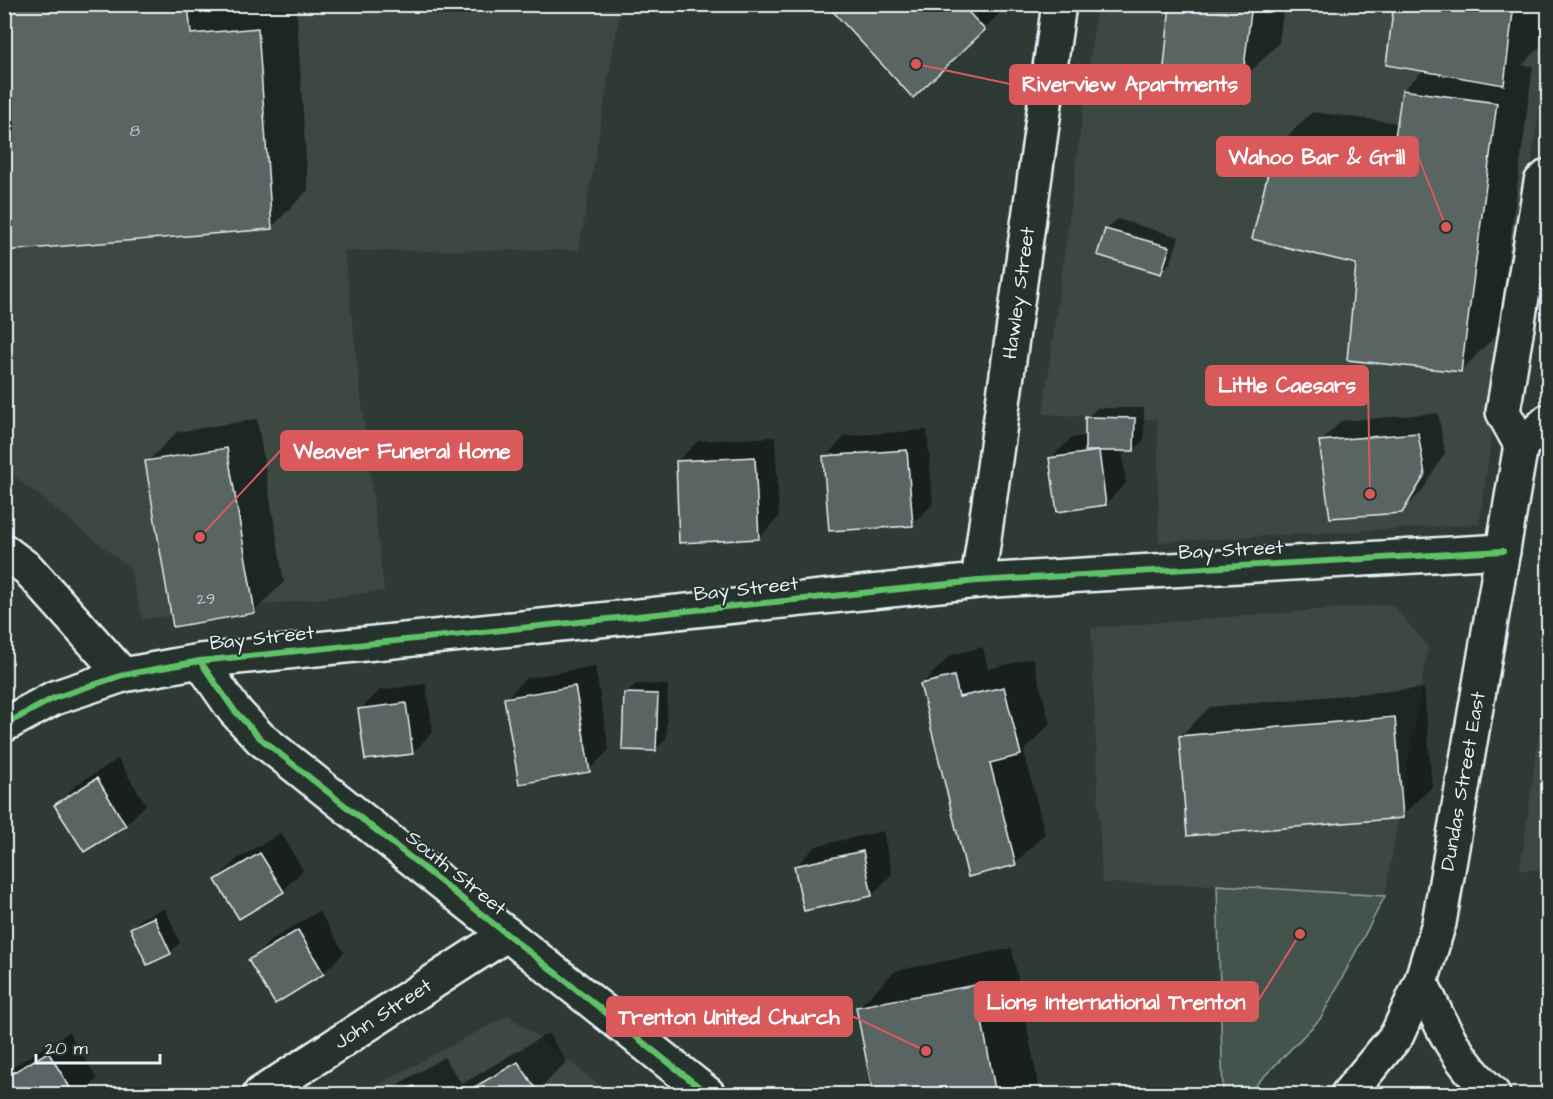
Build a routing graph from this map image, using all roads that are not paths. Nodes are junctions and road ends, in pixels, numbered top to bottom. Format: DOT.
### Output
graph roads {
  1 [pos="1059,4"];
  2 [pos="1548,176"];
  3 [pos="1548,421"];
  4 [pos="1521,445"];
  5 [pos="4,551"];
  6 [pos="1503,551"];
  7 [pos="978,581"];
  8 [pos="200,661"];
  9 [pos="123,675"];
  10 [pos="4,725"];
  11 [pos="507,934"];
  12 [pos="1421,982"];
  13 [pos="260,1095"];
  14 [pos="708,1095"];
  15 [pos="1348,1095"];
  16 [pos="1493,1095"];
  1 -- 7 [label="street, Hawley Street"];
  2 -- 4 [label="street"];
  3 -- 4 [label="street"];
  4 -- 6 [label="street, Dundas Street East"];
  5 -- 9 [label="street"];
  6 -- 7 [label="street, Bay Street"];
  6 -- 12 [label="street, Dundas Street East"];
  7 -- 8 [label="street, Bay Street"];
  8 -- 9 [label="street, Bay Street"];
  8 -- 11 [label="street, South Street"];
  9 -- 10 [label="street, Bay Street"];
  11 -- 13 [label="street, John Street"];
  11 -- 14 [label="street, South Street"];
  12 -- 15 [label="street, Dundas Street East"];
  12 -- 16 [label="street"];
}
